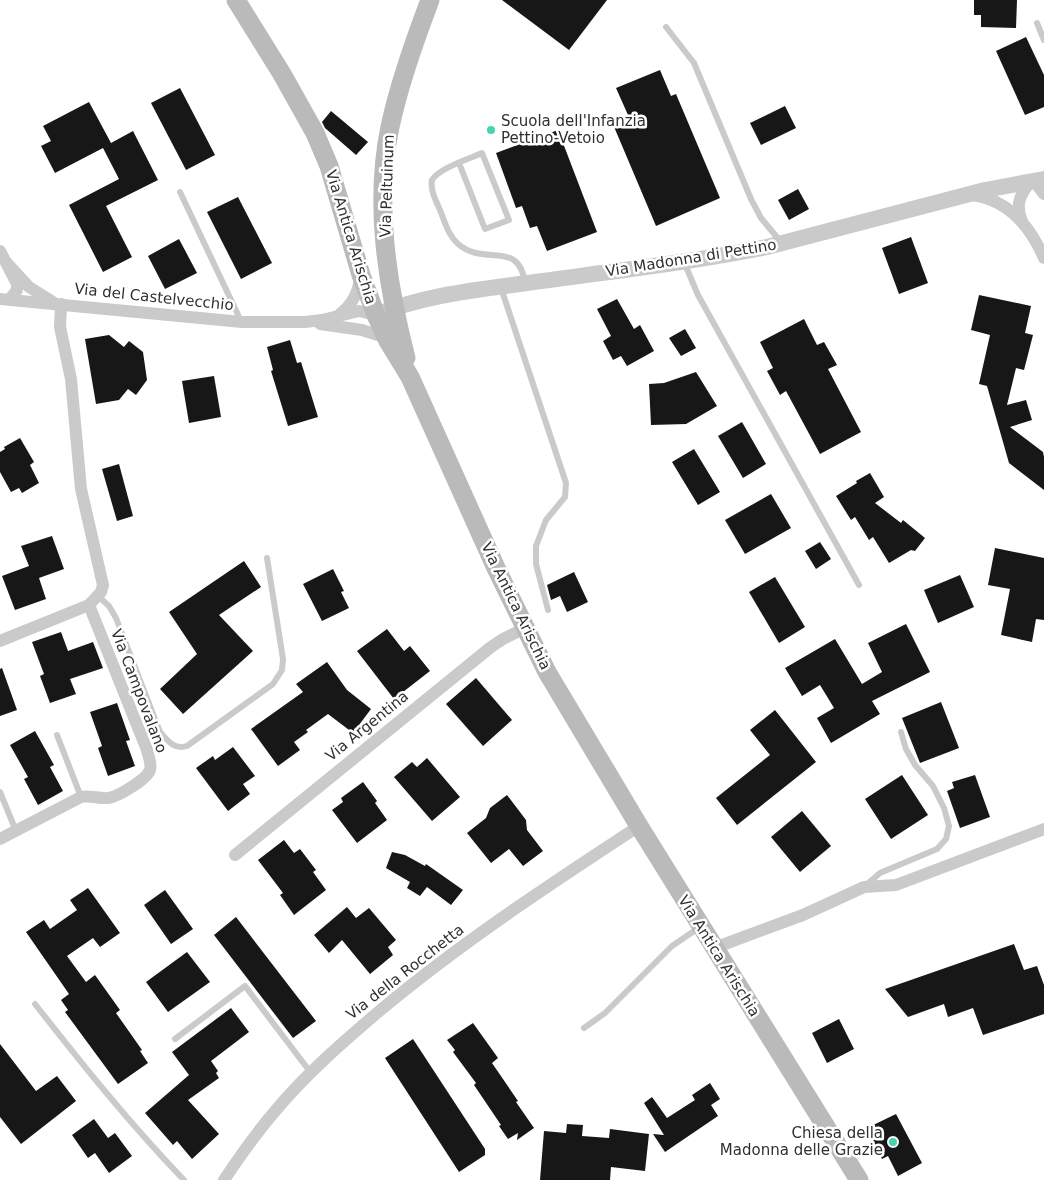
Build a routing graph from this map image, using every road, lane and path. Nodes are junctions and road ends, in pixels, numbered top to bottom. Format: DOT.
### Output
graph roads {
  1 [pos="236,0"];
  2 [pos="430,0"];
  3 [pos="1037,23"];
  4 [pos="666,27"];
  5 [pos="1044,40"];
  6 [pos="459,163"];
  7 [pos="1037,180"];
  8 [pos="180,192"];
  9 [pos="969,194"];
  10 [pos="1044,194"];
  11 [pos="1022,221"];
  12 [pos="384,236"];
  13 [pos="782,243"];
  14 [pos="352,246"];
  15 [pos="3,256"];
  16 [pos="1044,258"];
  17 [pos="684,262"];
  18 [pos="361,275"];
  19 [pos="525,283"];
  20 [pos="501,286"];
  21 [pos="0,288"];
  22 [pos="5,299"];
  23 [pos="59,304"];
  24 [pos="394,308"];
  25 [pos="376,315"];
  26 [pos="339,316"];
  27 [pos="242,322"];
  28 [pos="305,322"];
  29 [pos="345,327"];
  30 [pos="387,338"];
  31 [pos="410,377"];
  32 [pos="267,558"];
  33 [pos="859,585"];
  34 [pos="93,600"];
  35 [pos="548,610"];
  36 [pos="525,628"];
  37 [pos="0,641"];
  38 [pos="901,732"];
  39 [pos="57,735"];
  40 [pos="0,792"];
  41 [pos="81,797"];
  42 [pos="639,826"];
  43 [pos="1044,829"];
  44 [pos="16,831"];
  45 [pos="0,839"];
  46 [pos="234,855"];
  47 [pos="864,887"];
  48 [pos="701,926"];
  49 [pos="714,948"];
  50 [pos="35,1004"];
  51 [pos="584,1028"];
  52 [pos="175,1039"];
  53 [pos="311,1073"];
  54 [pos="184,1180"];
  55 [pos="224,1180"];
  56 [pos="859,1180"];
  1 -- 14 [label="main road, Via Antica Arischia"];
  2 -- 12 [label="main road, Via Peltuinum"];
  3 -- 5 [label="lane"];
  4 -- 13 [label="lane"];
  6 -- 6 [label="lane"];
  6 -- 19 [label="lane"];
  7 -- 9 [label="street, Via Madonna di Pettino"];
  7 -- 10 [label="street"];
  7 -- 11 [label="street"];
  8 -- 27 [label="lane"];
  9 -- 11 [label="street"];
  9 -- 13 [label="street, Via Madonna di Pettino"];
  11 -- 16 [label="street"];
  12 -- 14 [label="main road"];
  12 -- 24 [label="main road, Via Peltuinum"];
  13 -- 17 [label="street, Via Madonna di Pettino"];
  14 -- 18 [label="main road, Via Antica Arischia"];
  15 -- 22 [label="street"];
  15 -- 23 [label="street"];
  17 -- 19 [label="street, Via Madonna di Pettino"];
  17 -- 33 [label="lane"];
  18 -- 25 [label="main road, Via Antica Arischia"];
  18 -- 26 [label="street"];
  19 -- 20 [label="street, Via Madonna di Pettino"];
  20 -- 24 [label="street, Via Madonna di Pettino"];
  20 -- 35 [label="lane"];
  21 -- 22 [label="street"];
  22 -- 23 [label="street, Via del Castelvecchio"];
  23 -- 27 [label="street, Via del Castelvecchio"];
  23 -- 34 [label="street, Via Campovalano"];
  24 -- 25 [label="street, Via Madonna di Pettino"];
  24 -- 31 [label="main road, Via Peltuinum"];
  25 -- 26 [label="street, Via del Castelvecchio"];
  25 -- 29 [label="street, Via del Castelvecchio"];
  25 -- 30 [label="main road, Via Antica Arischia"];
  26 -- 28 [label="street, Via del Castelvecchio"];
  27 -- 28 [label="street, Via del Castelvecchio"];
  28 -- 29 [label="street, Via del Castelvecchio"];
  29 -- 30 [label="street, Via del Castelvecchio"];
  30 -- 31 [label="main road, Via Antica Arischia"];
  31 -- 36 [label="main road, Via Antica Arischia"];
  32 -- 34 [label="lane"];
  34 -- 37 [label="street"];
  34 -- 41 [label="street, Via Campovalano"];
  36 -- 42 [label="main road, Via Antica Arischia"];
  36 -- 46 [label="street, Via Argentina"];
  38 -- 47 [label="lane"];
  39 -- 41 [label="lane"];
  40 -- 44 [label="lane"];
  41 -- 44 [label="street, Via Campovalano"];
  42 -- 48 [label="main road, Via Antica Arischia"];
  42 -- 53 [label="street, Via della Rocchetta"];
  43 -- 47 [label="street"];
  44 -- 45 [label="street, Via Campovalano"];
  47 -- 49 [label="street"];
  48 -- 49 [label="main road, Via Antica Arischia"];
  48 -- 51 [label="lane"];
  49 -- 56 [label="main road, Via Antica Arischia"];
  50 -- 54 [label="lane"];
  52 -- 53 [label="lane"];
  53 -- 55 [label="street, Via della Rocchetta"];
}
